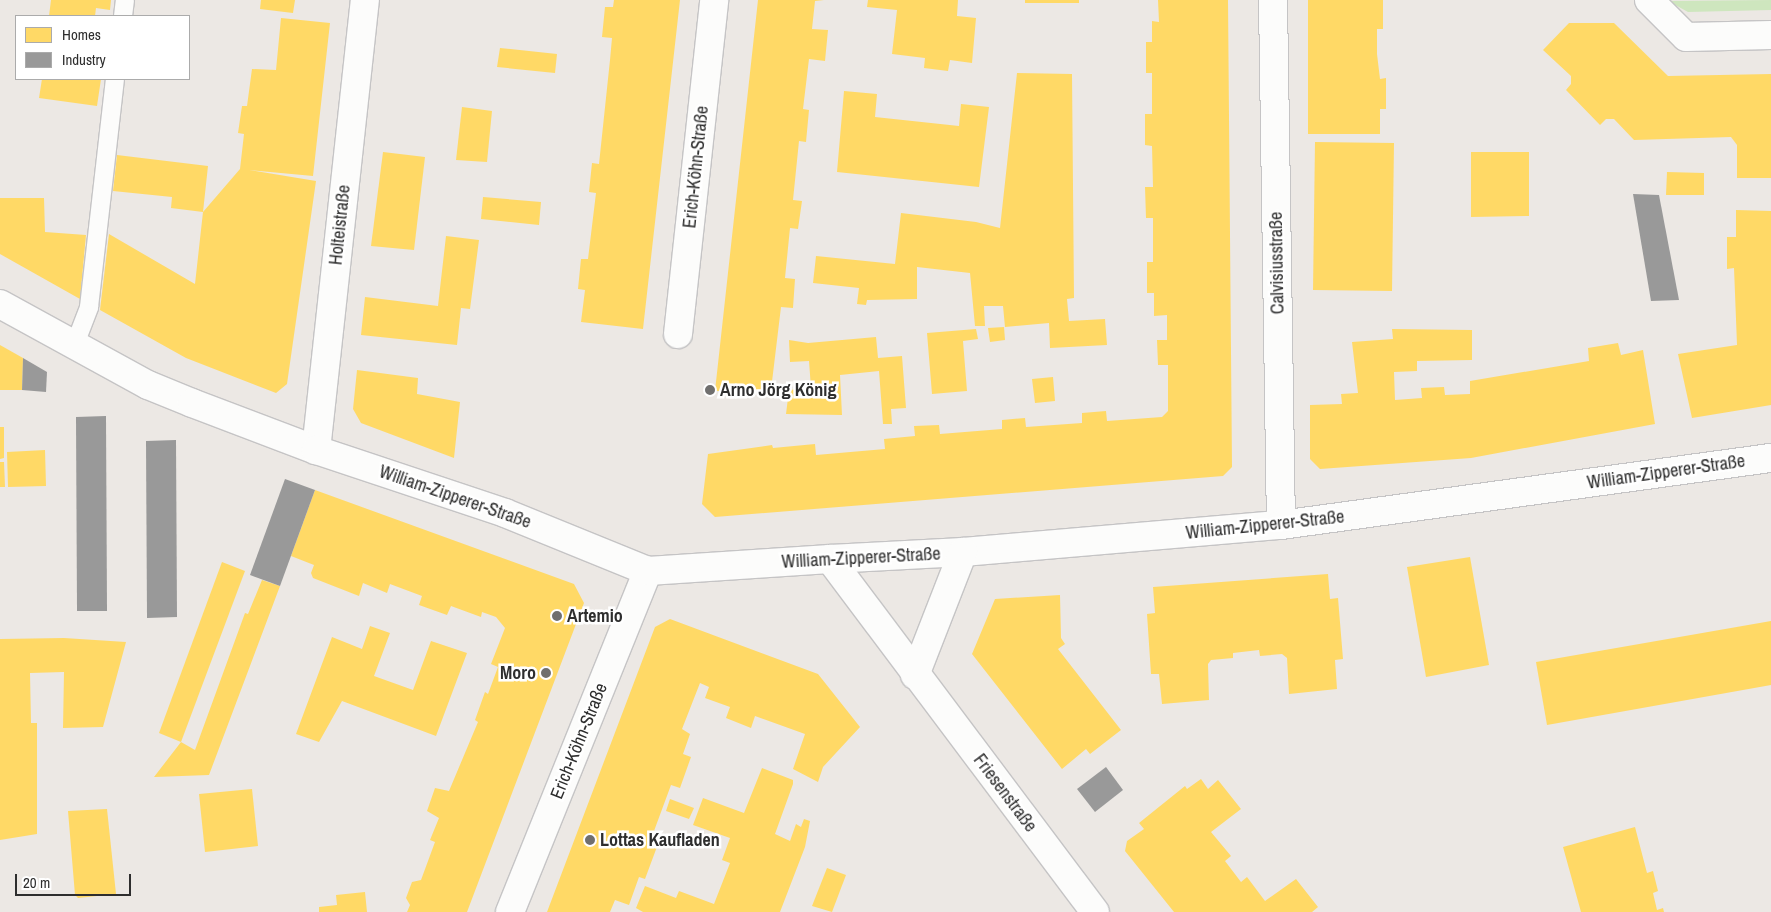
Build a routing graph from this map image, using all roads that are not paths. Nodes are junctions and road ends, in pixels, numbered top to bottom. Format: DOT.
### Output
graph roads {
  1 [pos="124,0"];
  2 [pos="365,0"];
  3 [pos="714,0"];
  4 [pos="1273,0"];
  5 [pos="1650,0"];
  6 [pos="123,15"];
  7 [pos="1771,35"];
  8 [pos="116,80"];
  9 [pos="0,304"];
  10 [pos="678,334"];
  11 [pos="75,344"];
  12 [pos="316,450"];
  13 [pos="1771,458"];
  14 [pos="1282,525"];
  15 [pos="963,552"];
  16 [pos="830,559"];
  17 [pos="648,571"];
  18 [pos="915,675"];
  19 [pos="510,912"];
  20 [pos="1094,912"];
  1 -- 6 [label="lane"];
  2 -- 12 [label="street, Holteistraße"];
  3 -- 10 [label="street, Erich-Köhn-Straße"];
  4 -- 14 [label="street, Calvisiusstraße"];
  5 -- 7 [label="street"];
  8 -- 11 [label="lane"];
  9 -- 11 [label="street, William-Zipperer-Straße"];
  11 -- 12 [label="street, William-Zipperer-Straße"];
  12 -- 17 [label="street, William-Zipperer-Straße"];
  13 -- 14 [label="street, William-Zipperer-Straße"];
  14 -- 15 [label="street, William-Zipperer-Straße"];
  15 -- 16 [label="street, William-Zipperer-Straße"];
  15 -- 18 [label="street"];
  16 -- 17 [label="street, William-Zipperer-Straße"];
  16 -- 18 [label="street, Friesenstraße"];
  17 -- 19 [label="street, Erich-Köhn-Straße"];
  18 -- 20 [label="street, Friesenstraße"];
}
